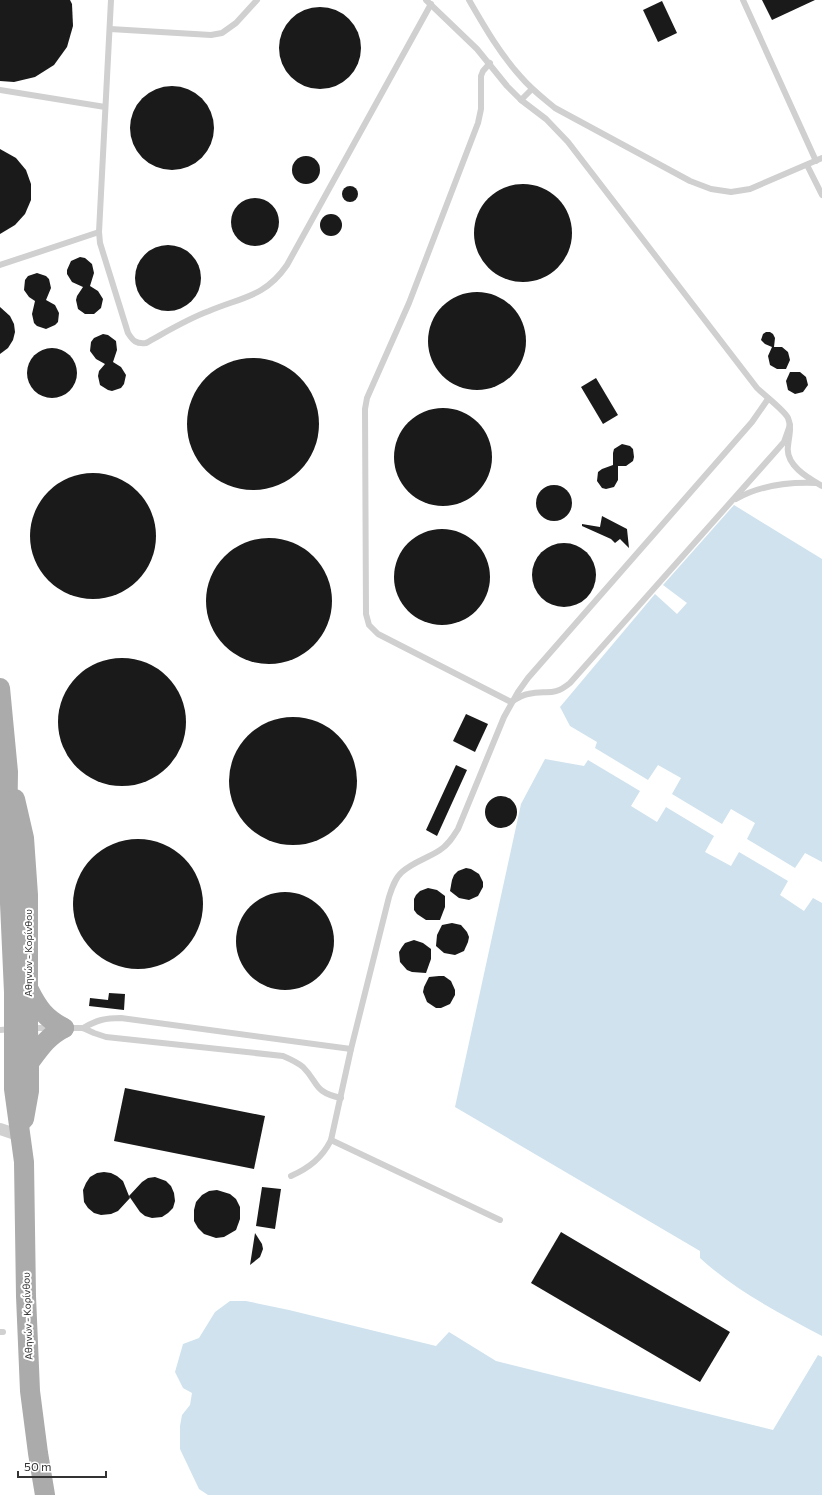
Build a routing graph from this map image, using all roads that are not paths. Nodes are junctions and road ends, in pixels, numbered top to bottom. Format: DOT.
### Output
graph roads {
  1 [pos="111,0"];
  2 [pos="257,0"];
  3 [pos="469,0"];
  4 [pos="743,0"];
  5 [pos="429,2"];
  6 [pos="110,29"];
  7 [pos="490,63"];
  8 [pos="532,89"];
  9 [pos="0,90"];
  10 [pos="522,100"];
  11 [pos="105,107"];
  12 [pos="822,158"];
  13 [pos="816,161"];
  14 [pos="807,165"];
  15 [pos="822,195"];
  16 [pos="99,232"];
  17 [pos="0,265"];
  18 [pos="768,399"];
  19 [pos="790,425"];
  20 [pos="820,485"];
  21 [pos="727,505"];
  22 [pos="0,688"];
  23 [pos="511,702"];
  24 [pos="21,991"];
  25 [pos="73,1028"];
  26 [pos="8,1029"];
  27 [pos="351,1048"];
  28 [pos="22,1062"];
  29 [pos="341,1098"];
  30 [pos="0,1129"];
  31 [pos="21,1136"];
  32 [pos="331,1140"];
  33 [pos="291,1176"];
  34 [pos="500,1220"];
  35 [pos="45,1495"];
  1 -- 6 [label="lane"];
  2 -- 6 [label="lane"];
  3 -- 8 [label="lane"];
  4 -- 13 [label="lane"];
  5 -- 7 [label="lane"];
  5 -- 16 [label="lane"];
  6 -- 11 [label="lane"];
  7 -- 10 [label="lane"];
  7 -- 23 [label="lane"];
  8 -- 10 [label="lane"];
  8 -- 14 [label="lane"];
  9 -- 11 [label="lane"];
  10 -- 18 [label="lane"];
  11 -- 16 [label="lane"];
  12 -- 13 [label="lane"];
  13 -- 14 [label="lane"];
  14 -- 15 [label="lane"];
  16 -- 17 [label="lane"];
  18 -- 19 [label="lane"];
  18 -- 23 [label="lane"];
  19 -- 20 [label="lane"];
  19 -- 21 [label="lane"];
  20 -- 21 [label="lane"];
  21 -- 23 [label="lane"];
  22 -- 24 [label="main road, Αθηνών - Κορίνθου"];
  23 -- 27 [label="lane"];
  24 -- 25 [label="main road"];
  24 -- 26 [label="main road, Αθηνών - Κορίνθου"];
  24 -- 26 [label="main road"];
  25 -- 26 [label="lane"];
  25 -- 27 [label="lane"];
  25 -- 28 [label="main road"];
  25 -- 29 [label="lane"];
  26 -- 28 [label="main road, Αθηνών - Κορίνθου"];
  26 -- 28 [label="main road"];
  27 -- 29 [label="lane"];
  28 -- 31 [label="main road, Αθηνών - Κορίνθου"];
  29 -- 32 [label="lane"];
  30 -- 31 [label="street"];
  31 -- 35 [label="main road, Αθηνών - Κορίνθου"];
  32 -- 33 [label="lane"];
  32 -- 34 [label="lane"];
}
